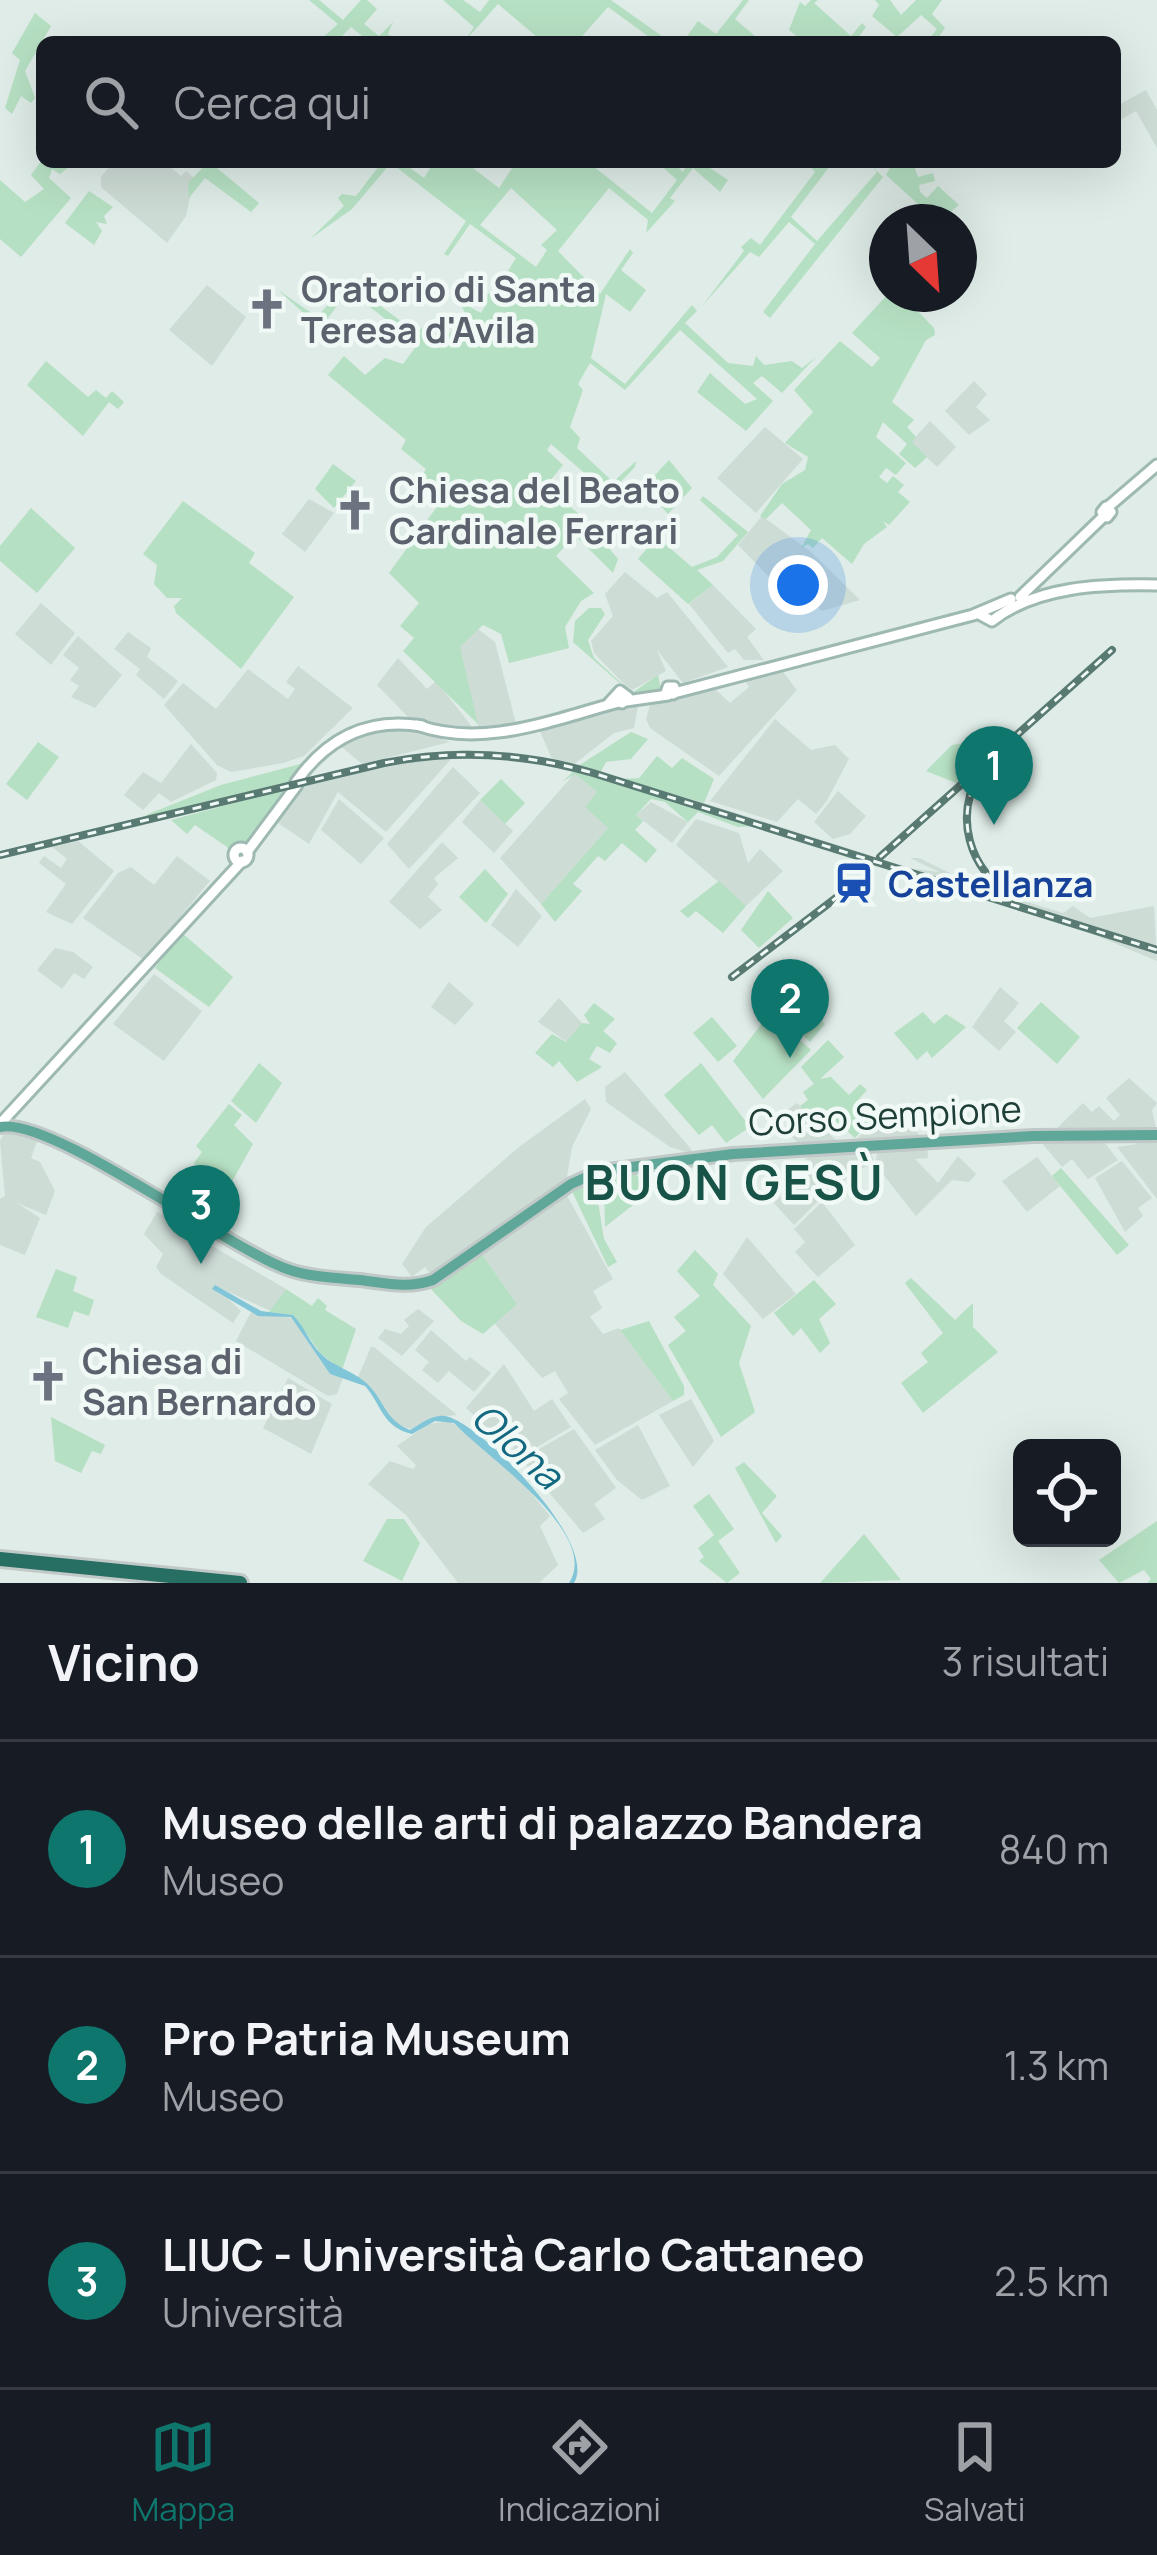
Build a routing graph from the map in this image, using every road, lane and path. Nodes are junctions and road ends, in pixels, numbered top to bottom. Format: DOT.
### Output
graph roads {
  1 [pos="1157,465"];
  2 [pos="1155,585"];
  3 [pos="1017,600"];
  4 [pos="5,1124"];
  5 [pos="1157,1136"];
  6 [pos="0,1561"];
  7 [pos="199,1583"];
  8 [pos="240,1583"];
  1 -- 3 [label="main road"];
  2 -- 3 [label="main road"];
  3 -- 4 [label="main road"];
  4 -- 5 [label="main road, Corso Sempione"];
  6 -- 7 [label="highway"];
  6 -- 8 [label="highway"];
}
